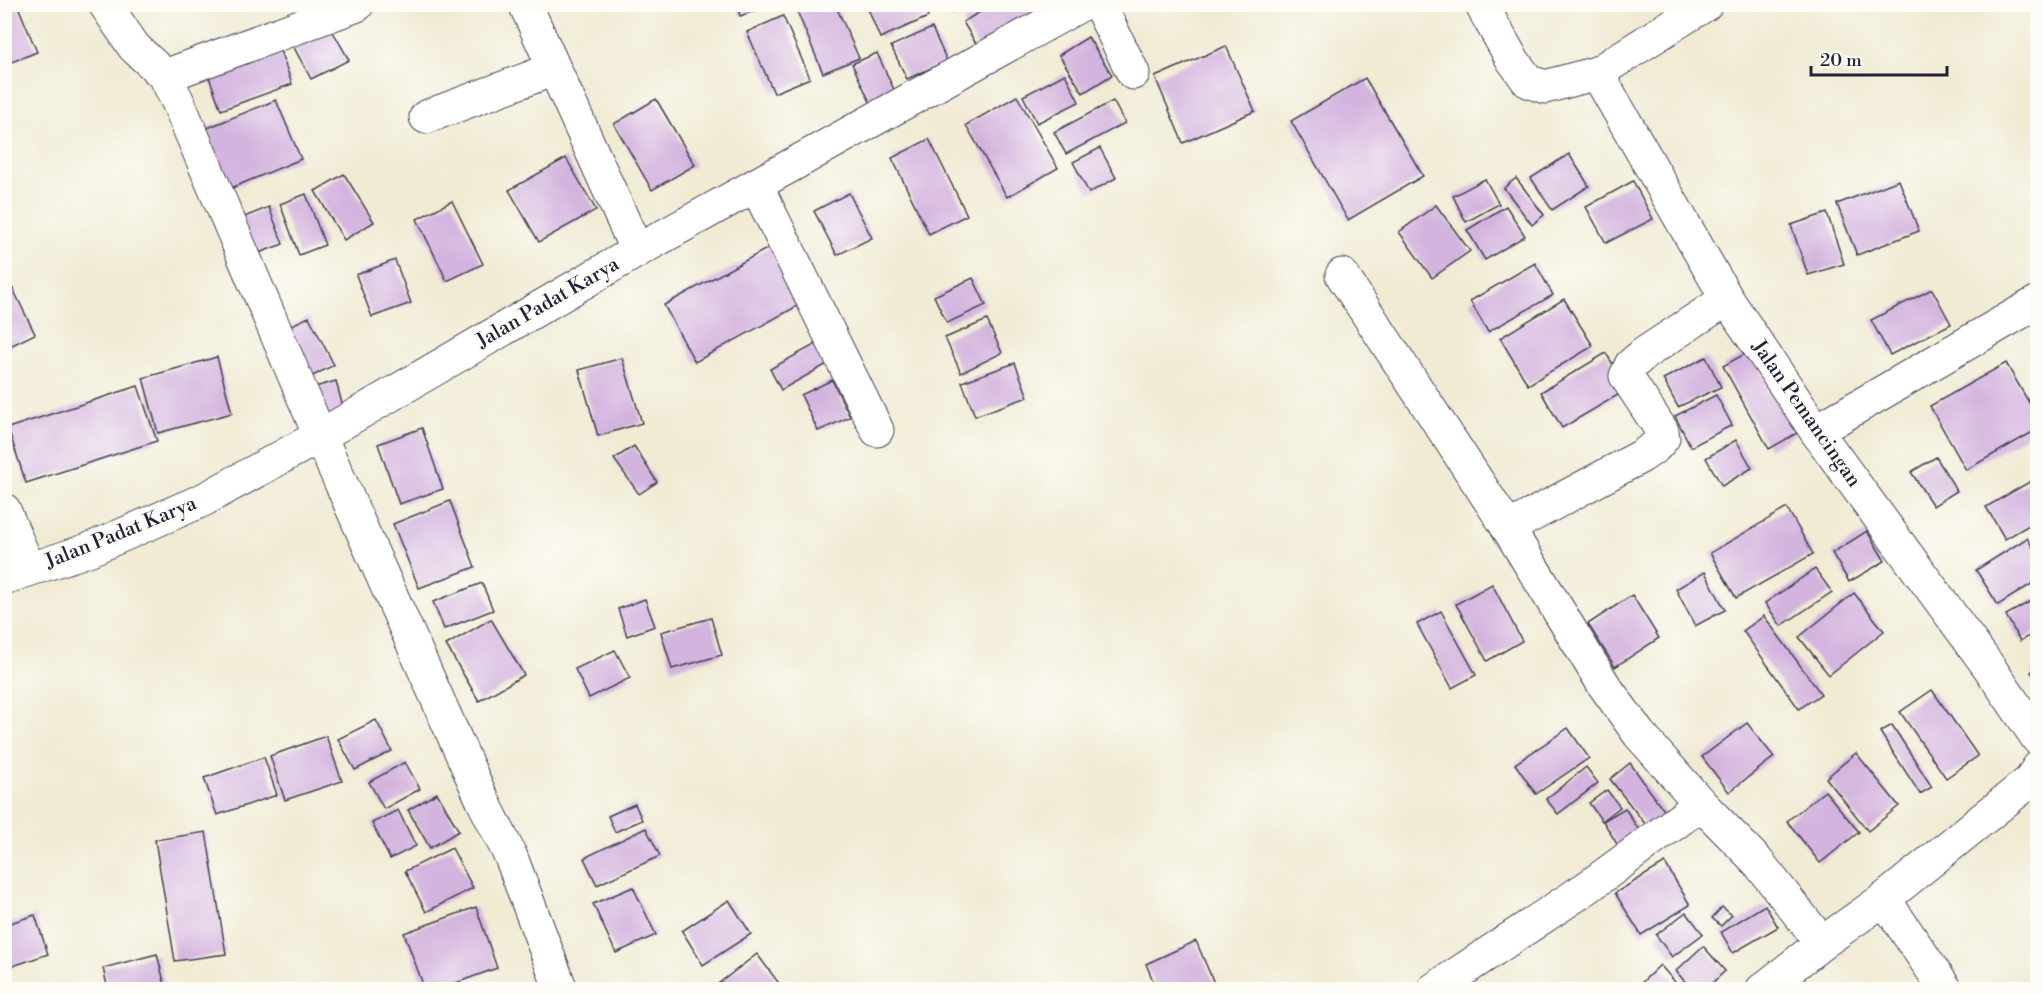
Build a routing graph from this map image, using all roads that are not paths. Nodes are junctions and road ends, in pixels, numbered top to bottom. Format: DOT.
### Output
graph roads {
  1 [pos="105,4"];
  2 [pos="525,4"];
  3 [pos="1082,4"];
  4 [pos="1099,4"];
  5 [pos="1480,4"];
  6 [pos="1706,4"];
  7 [pos="357,5"];
  8 [pos="554,69"];
  9 [pos="1133,73"];
  10 [pos="1597,73"];
  11 [pos="165,76"];
  12 [pos="426,117"];
  13 [pos="756,185"];
  14 [pos="637,251"];
  15 [pos="1342,275"];
  16 [pos="1726,299"];
  17 [pos="2037,302"];
  18 [pos="877,430"];
  19 [pos="1816,431"];
  20 [pos="320,436"];
  21 [pos="4,510"];
  22 [pos="1508,528"];
  23 [pos="17,574"];
  24 [pos="2037,739"];
  25 [pos="2037,768"];
  26 [pos="1701,804"];
  27 [pos="1884,899"];
  28 [pos="1822,943"];
  29 [pos="561,990"];
  30 [pos="1433,990"];
  31 [pos="1762,990"];
  32 [pos="1946,990"];
  1 -- 11 [label="street"];
  2 -- 8 [label="street"];
  3 -- 13 [label="street, Jalan Padat Karya"];
  4 -- 9 [label="street"];
  5 -- 10 [label="street"];
  6 -- 10 [label="street"];
  7 -- 11 [label="street"];
  8 -- 12 [label="street"];
  8 -- 14 [label="street"];
  10 -- 16 [label="street, Jalan Pemancingan"];
  11 -- 20 [label="street"];
  13 -- 14 [label="street, Jalan Padat Karya"];
  13 -- 18 [label="street"];
  14 -- 20 [label="street, Jalan Padat Karya"];
  15 -- 22 [label="street"];
  16 -- 19 [label="street, Jalan Pemancingan"];
  16 -- 22 [label="street"];
  17 -- 19 [label="street"];
  19 -- 24 [label="street, Jalan Pemancingan"];
  20 -- 23 [label="street, Jalan Padat Karya"];
  20 -- 29 [label="street"];
  21 -- 23 [label="street"];
  22 -- 26 [label="street"];
  25 -- 27 [label="street"];
  26 -- 28 [label="street"];
  26 -- 30 [label="street"];
  27 -- 28 [label="street"];
  27 -- 32 [label="street"];
  28 -- 31 [label="street"];
}
